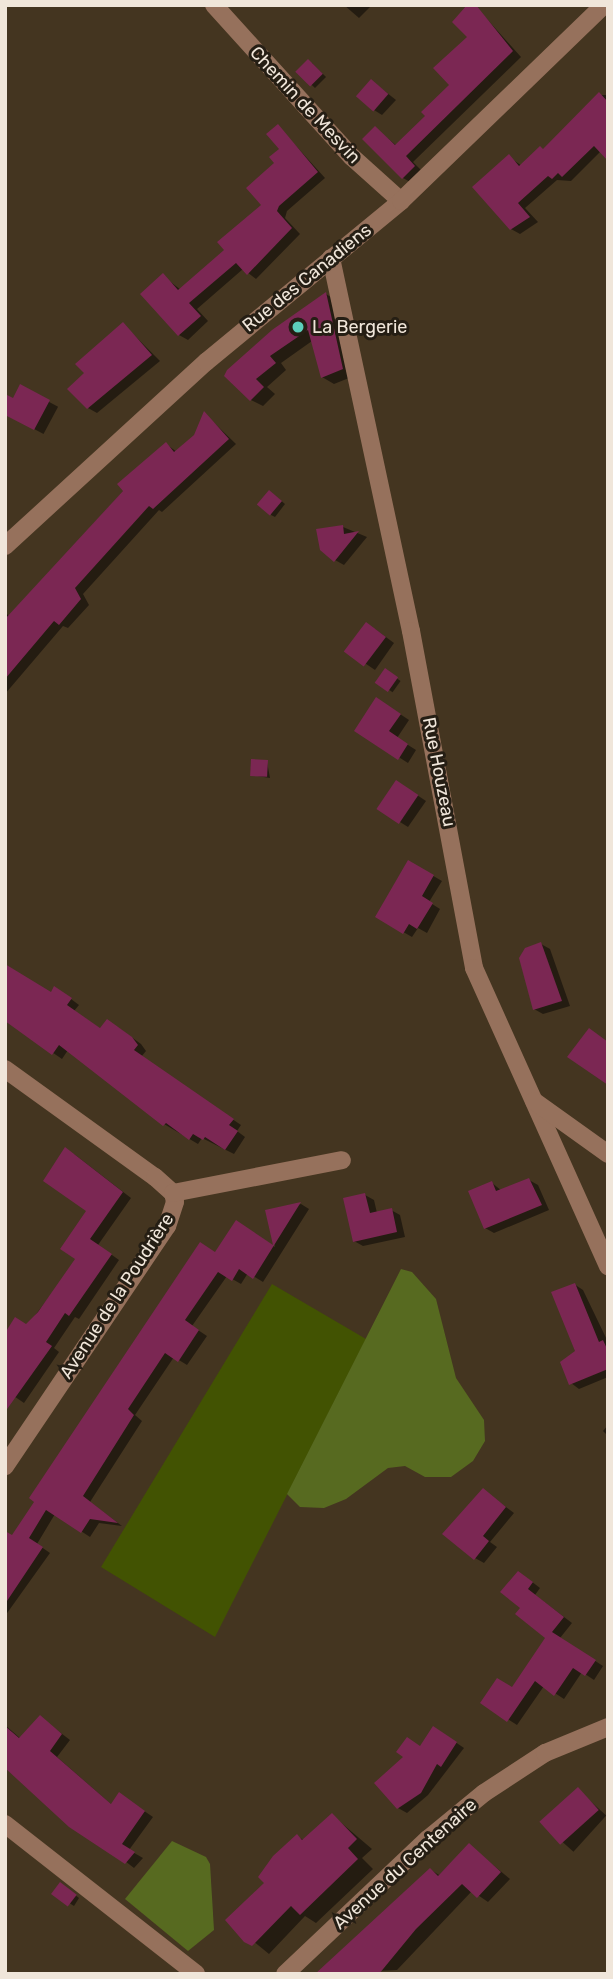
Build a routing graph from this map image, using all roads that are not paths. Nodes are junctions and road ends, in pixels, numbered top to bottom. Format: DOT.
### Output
graph roads {
  1 [pos="214,5"];
  2 [pos="604,5"];
  3 [pos="401,201"];
  4 [pos="331,258"];
  5 [pos="5,546"];
  6 [pos="5,1069"];
  7 [pos="531,1099"];
  8 [pos="608,1154"];
  9 [pos="342,1160"];
  10 [pos="173,1193"];
  11 [pos="608,1266"];
  12 [pos="11,1445"];
  13 [pos="5,1466"];
  14 [pos="608,1727"];
  15 [pos="5,1824"];
  16 [pos="196,1974"];
  17 [pos="285,1974"];
  1 -- 3 [label="street, Chemin de Mesvin"];
  2 -- 3 [label="street, Rue des Canadiens"];
  3 -- 4 [label="street, Rue des Canadiens"];
  4 -- 5 [label="street, Rue des Canadiens"];
  4 -- 7 [label="street, Rue Houzeau"];
  6 -- 10 [label="street, Avenue de la Poudrière"];
  7 -- 8 [label="street"];
  7 -- 11 [label="street, Rue Houzeau"];
  9 -- 10 [label="street"];
  10 -- 12 [label="street, Avenue de la Poudrière"];
  12 -- 13 [label="street, Avenue de la Poudrière"];
  14 -- 17 [label="street, Avenue du Centenaire"];
  15 -- 16 [label="street"];
}
